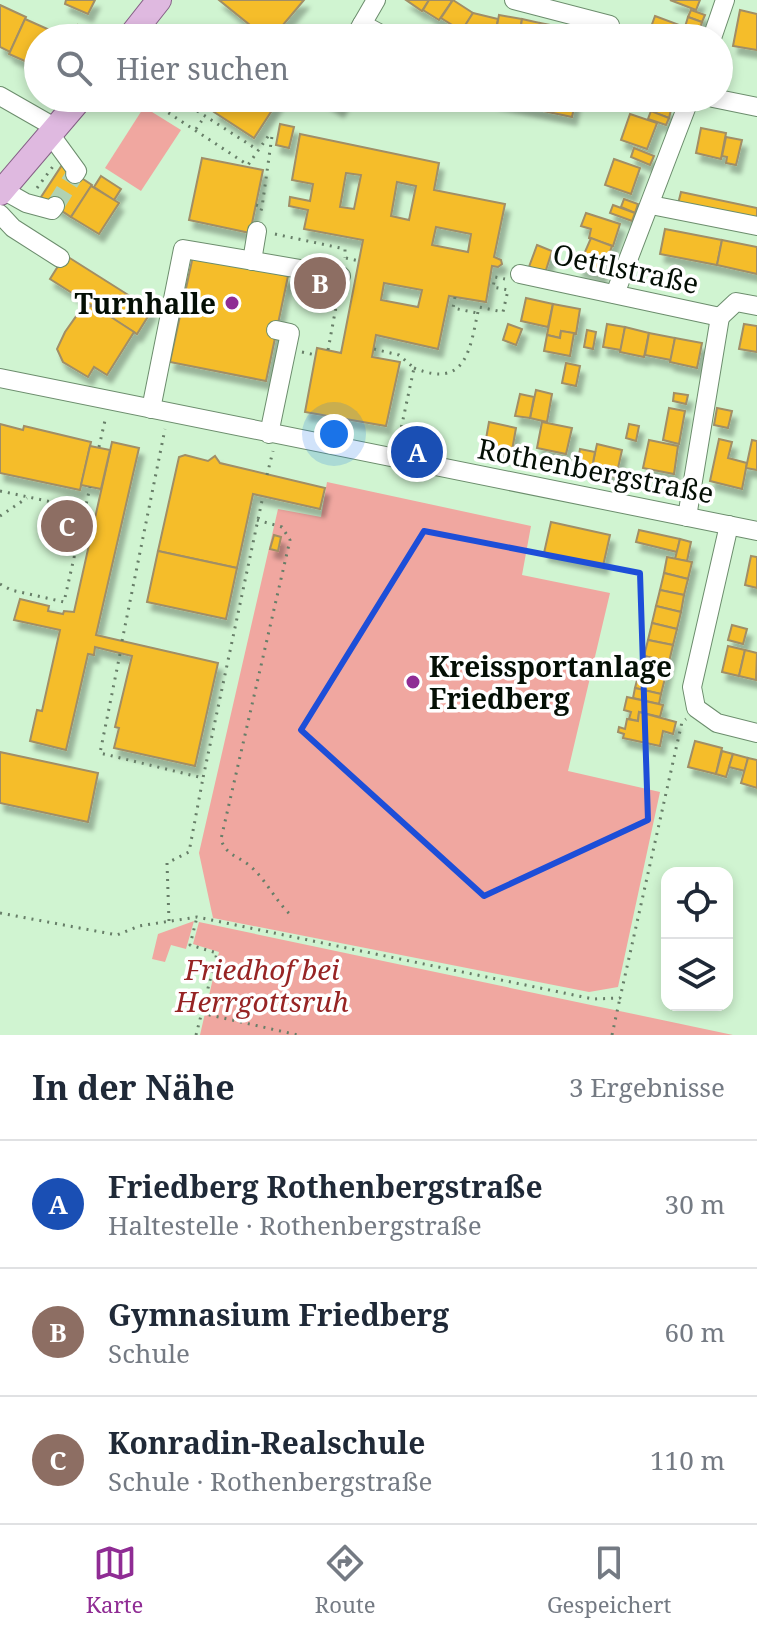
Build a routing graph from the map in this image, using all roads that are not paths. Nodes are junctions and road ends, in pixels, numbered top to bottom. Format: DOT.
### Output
graph roads {
  1 [pos="159,0"];
  2 [pos="376,0"];
  3 [pos="514,0"];
  4 [pos="725,0"];
  5 [pos="140,24"];
  6 [pos="362,24"];
  7 [pos="606,24"];
  8 [pos="717,24"];
  9 [pos="0,96"];
  10 [pos="733,102"];
  11 [pos="757,107"];
  12 [pos="73,112"];
  13 [pos="685,112"];
  14 [pos="57,138"];
  15 [pos="75,174"];
  16 [pos="1,199"];
  17 [pos="651,205"];
  18 [pos="55,206"];
  19 [pos="757,226"];
  20 [pos="257,231"];
  21 [pos="60,258"];
  22 [pos="252,261"];
  23 [pos="343,267"];
  24 [pos="520,274"];
  25 [pos="615,294"];
  26 [pos="757,306"];
  27 [pos="720,317"];
  28 [pos="276,330"];
  29 [pos="0,378"];
  30 [pos="160,410"];
  31 [pos="273,435"];
  32 [pos="687,517"];
  33 [pos="729,525"];
  34 [pos="757,531"];
  35 [pos="757,733"];
  1 -- 5 [label="main road"];
  2 -- 6 [label="street"];
  3 -- 7 [label="street"];
  4 -- 8 [label="street"];
  9 -- 14 [label="street"];
  10 -- 11 [label="street"];
  12 -- 14 [label="main road"];
  13 -- 17 [label="street"];
  14 -- 15 [label="street"];
  14 -- 16 [label="main road"];
  16 -- 18 [label="street"];
  16 -- 21 [label="street"];
  17 -- 19 [label="street"];
  17 -- 25 [label="street"];
  20 -- 22 [label="street"];
  22 -- 23 [label="street"];
  22 -- 30 [label="street"];
  24 -- 25 [label="street, Oettlstraße"];
  25 -- 27 [label="street, Oettlstraße"];
  26 -- 27 [label="street, Oettlstraße"];
  27 -- 32 [label="street, Oettlstraße"];
  28 -- 31 [label="street"];
  29 -- 30 [label="street, Rothenbergstraße"];
  30 -- 31 [label="street, Rothenbergstraße"];
  31 -- 32 [label="street, Rothenbergstraße"];
  32 -- 33 [label="street, Rothenbergstraße"];
  33 -- 34 [label="street, Rothenbergstraße"];
  33 -- 35 [label="street"];
}
